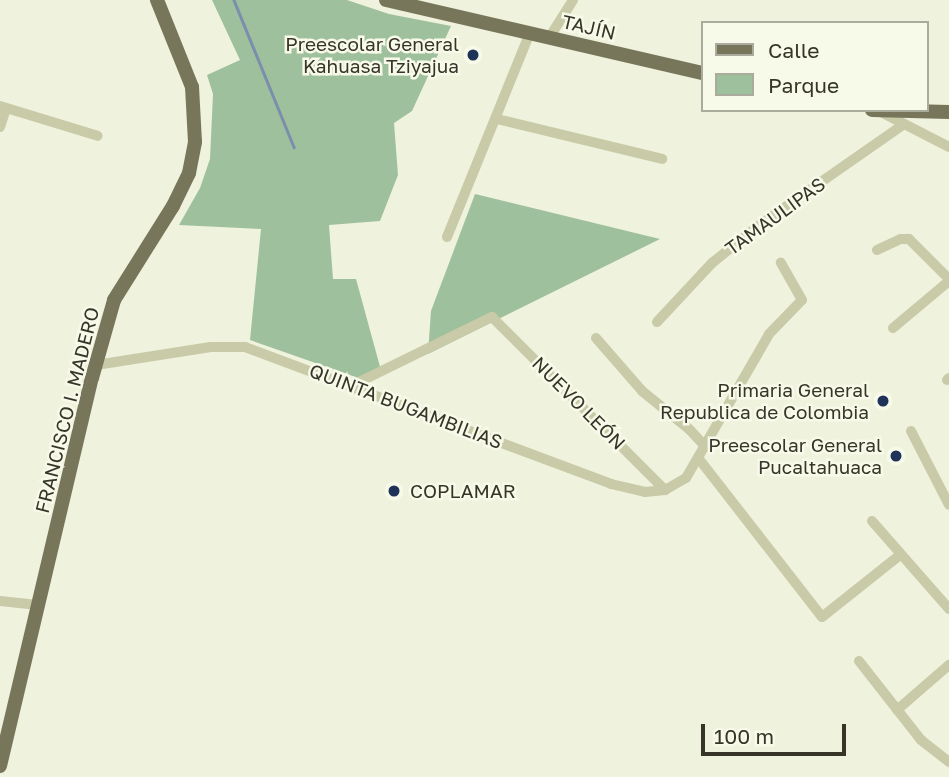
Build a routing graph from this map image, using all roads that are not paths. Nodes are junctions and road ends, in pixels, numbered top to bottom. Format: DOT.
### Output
graph roads {
  1 [pos="157,0"];
  2 [pos="386,0"];
  3 [pos="573,0"];
  4 [pos="530,33"];
  5 [pos="549,38"];
  6 [pos="701,73"];
  7 [pos="3,108"];
  8 [pos="879,112"];
  9 [pos="928,112"];
  10 [pos="949,112"];
  11 [pos="497,119"];
  12 [pos="904,124"];
  13 [pos="0,127"];
  14 [pos="98,136"];
  15 [pos="949,147"];
  16 [pos="662,159"];
  17 [pos="447,237"];
  18 [pos="877,250"];
  19 [pos="781,263"];
  20 [pos="949,280"];
  21 [pos="657,322"];
  22 [pos="893,328"];
  23 [pos="596,338"];
  24 [pos="96,365"];
  25 [pos="354,385"];
  26 [pos="911,431"];
  27 [pos="706,447"];
  28 [pos="699,458"];
  29 [pos="945,489"];
  30 [pos="665,490"];
  31 [pos="949,504"];
  32 [pos="872,521"];
  33 [pos="900,555"];
  34 [pos="0,601"];
  35 [pos="38,605"];
  36 [pos="949,609"];
  37 [pos="859,661"];
  38 [pos="949,664"];
  39 [pos="897,710"];
  40 [pos="4,730"];
  41 [pos="949,762"];
  42 [pos="0,766"];
  1 -- 24 [label="main road, FRANCISCO I. MADERO"];
  2 -- 4 [label="main road, TAJÍN"];
  3 -- 5 [label="street"];
  4 -- 5 [label="main road, TAJÍN"];
  4 -- 11 [label="street"];
  5 -- 6 [label="main road, TAJÍN"];
  7 -- 13 [label="street"];
  7 -- 14 [label="street"];
  8 -- 12 [label="street"];
  9 -- 10 [label="main road"];
  11 -- 16 [label="street"];
  11 -- 17 [label="street"];
  12 -- 15 [label="street"];
  12 -- 21 [label="street, TAMAULIPAS"];
  18 -- 20 [label="street"];
  19 -- 27 [label="street"];
  20 -- 22 [label="street"];
  23 -- 27 [label="street"];
  24 -- 25 [label="street, QUINTA BUGAMBILIAS"];
  24 -- 35 [label="main road, FRANCISCO I. MADERO"];
  25 -- 30 [label="street, QUINTA BUGAMBILIAS"];
  25 -- 30 [label="street, NUEVO LEÓN"];
  26 -- 29 [label="street"];
  27 -- 28 [label="street"];
  28 -- 30 [label="street"];
  28 -- 33 [label="street"];
  29 -- 31 [label="street"];
  32 -- 33 [label="street"];
  33 -- 36 [label="street"];
  34 -- 35 [label="street"];
  35 -- 40 [label="main road, FRANCISCO I. MADERO"];
  37 -- 39 [label="street"];
  38 -- 39 [label="street"];
  39 -- 41 [label="street"];
  40 -- 42 [label="main road, FRANCISCO I. MADERO"];
}
